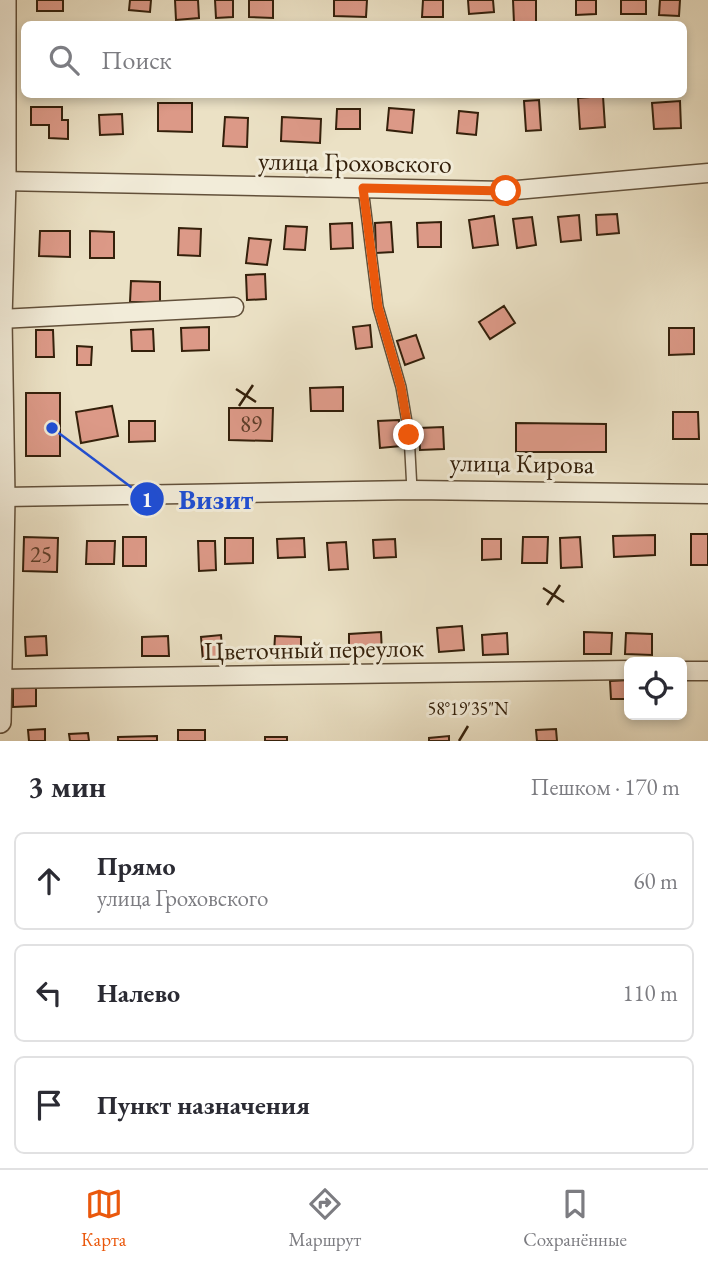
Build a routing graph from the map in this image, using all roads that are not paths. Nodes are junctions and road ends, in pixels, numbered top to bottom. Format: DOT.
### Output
graph roads {
  1 [pos="5,0"];
  2 [pos="708,173"];
  3 [pos="3,181"];
  4 [pos="363,188"];
  5 [pos="234,307"];
  6 [pos="1,319"];
  7 [pos="412,490"];
  8 [pos="708,494"];
  9 [pos="2,497"];
  10 [pos="624,670"];
  11 [pos="687,671"];
  12 [pos="708,671"];
  13 [pos="1,679"];
  14 [pos="0,722"];
  1 -- 3 [label="street"];
  2 -- 4 [label="street, улица Гроховского"];
  3 -- 4 [label="street, улица Гроховского"];
  3 -- 6 [label="street"];
  4 -- 7 [label="lane"];
  5 -- 6 [label="street"];
  6 -- 9 [label="street"];
  7 -- 8 [label="street, улица Кирова"];
  7 -- 9 [label="street, улица Кирова"];
  9 -- 13 [label="street"];
  10 -- 13 [label="street, Цветочный переулок"];
  11 -- 12 [label="street"];
  13 -- 14 [label="street"];
}
